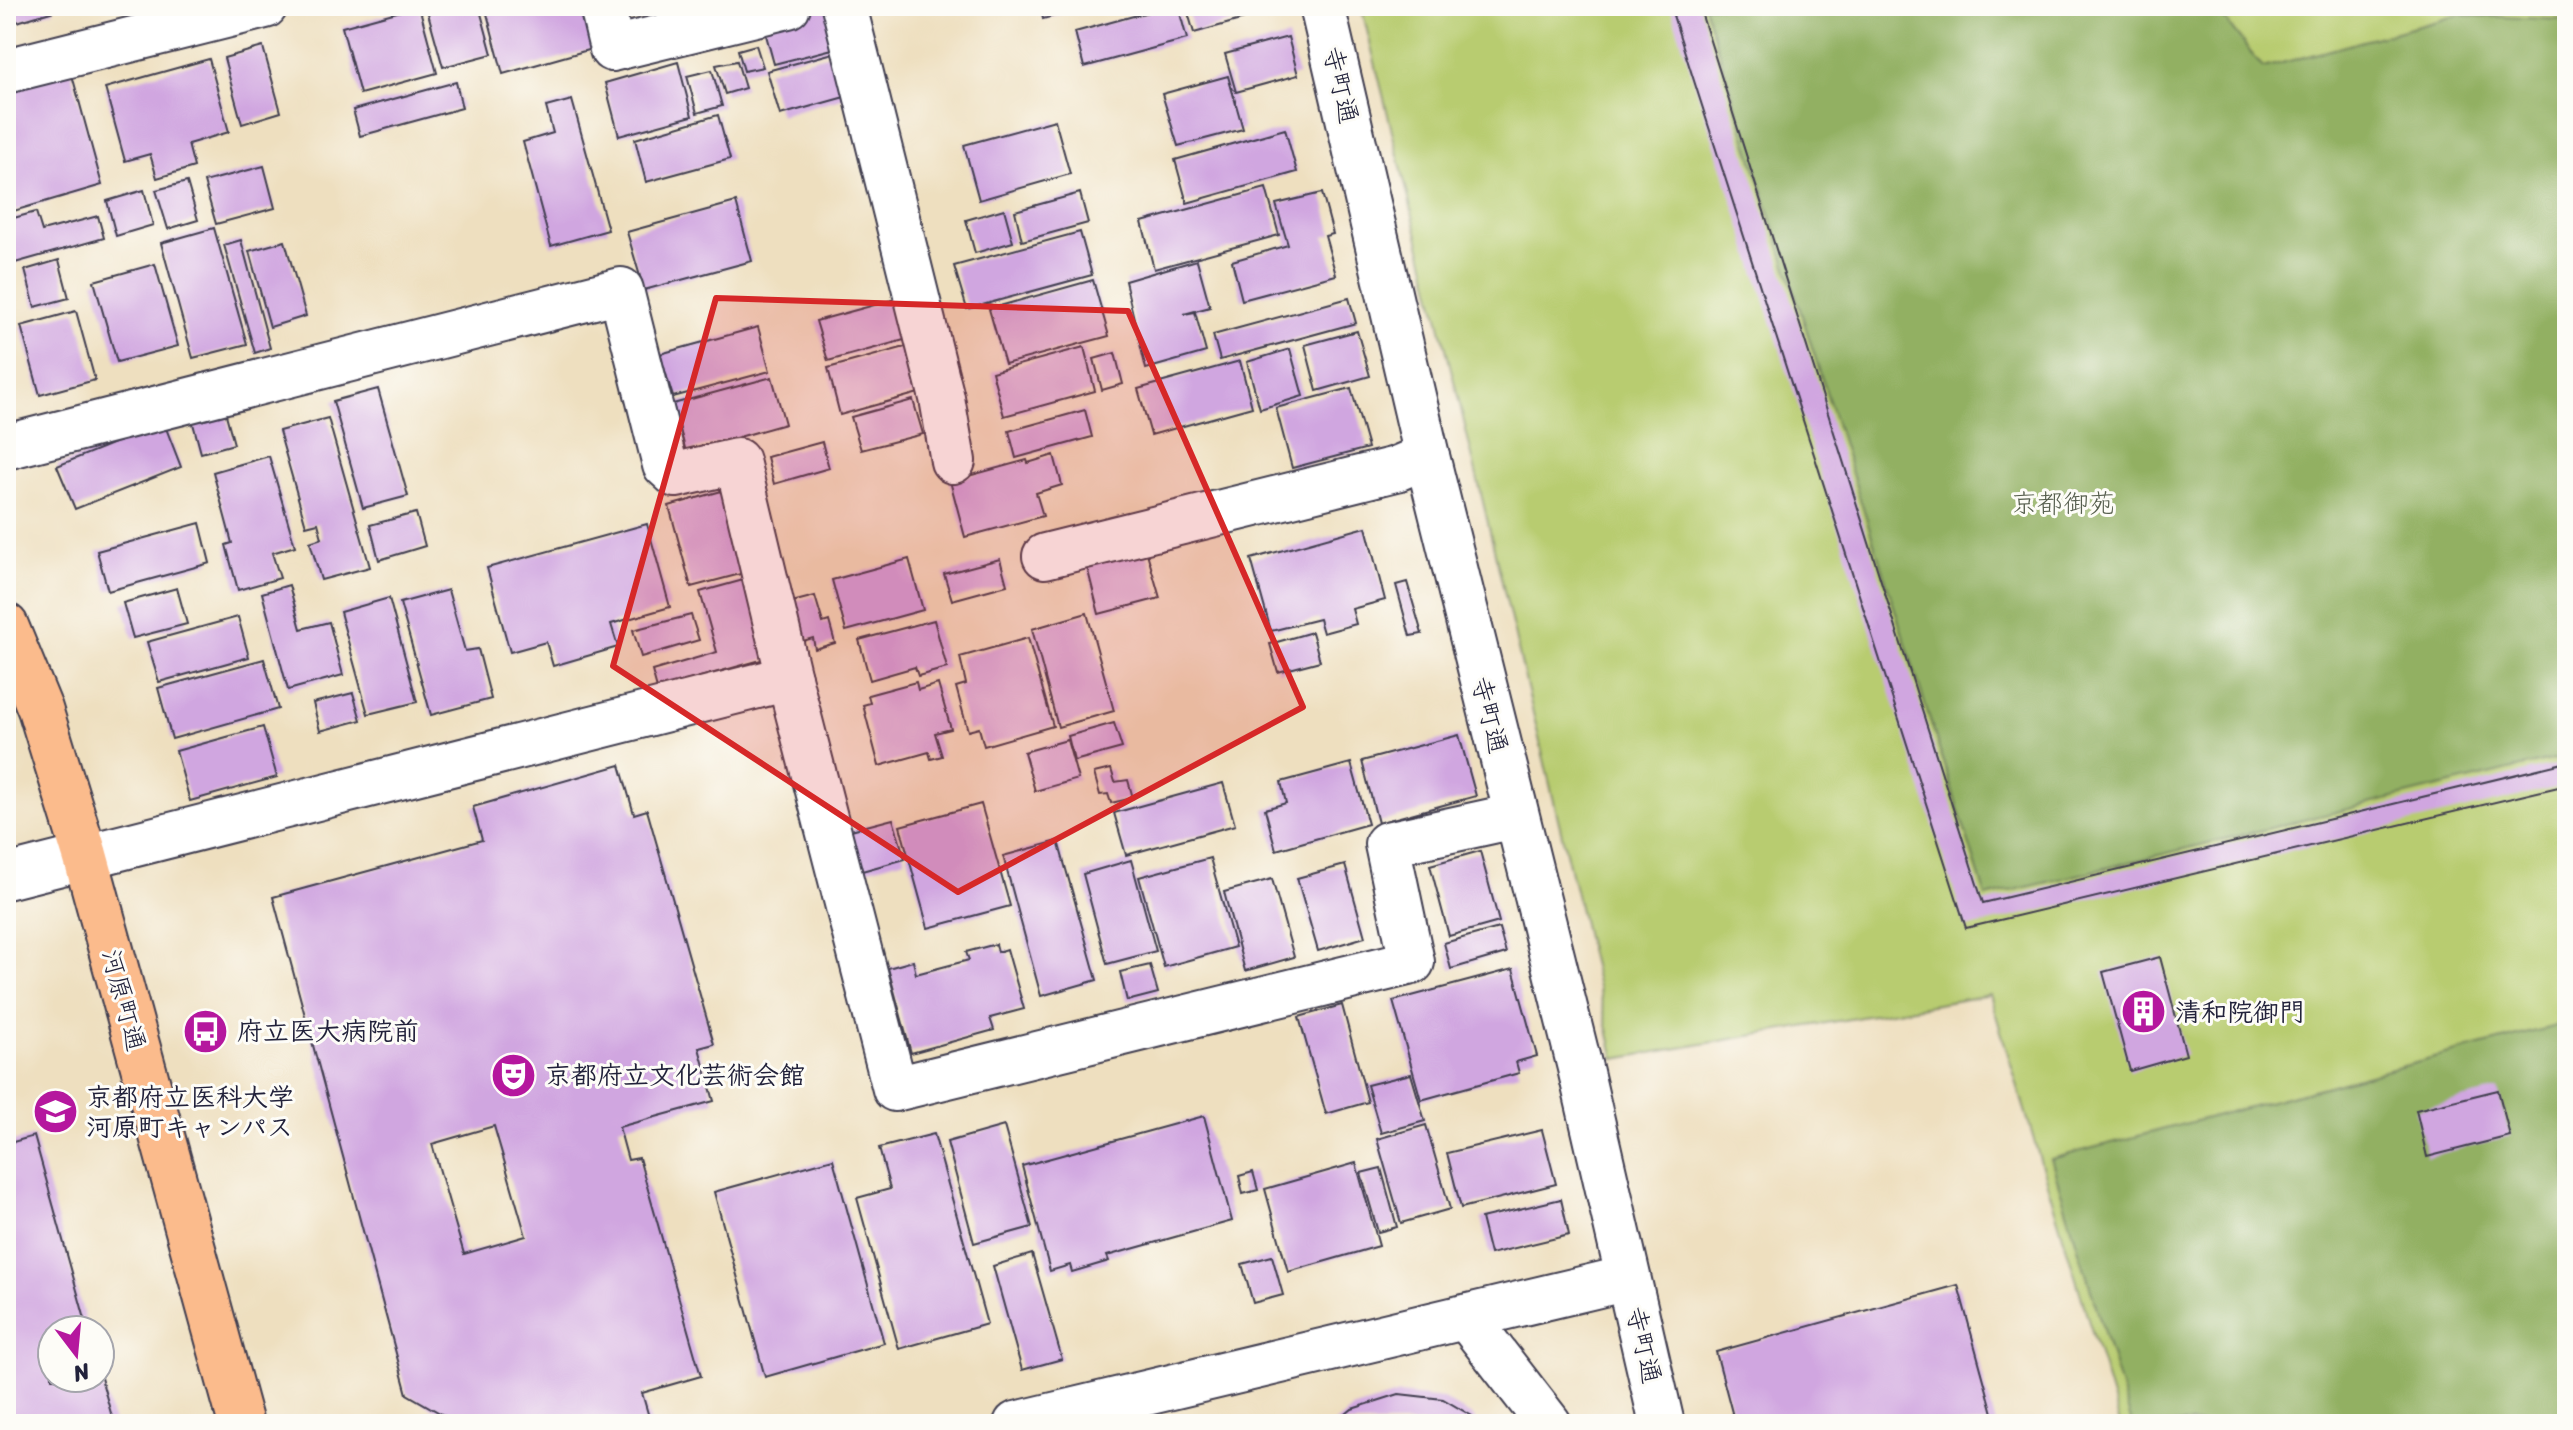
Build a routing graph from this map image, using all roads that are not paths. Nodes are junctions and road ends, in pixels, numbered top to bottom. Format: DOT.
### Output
graph roads {
  1 [pos="265,6"];
  2 [pos="602,6"];
  3 [pos="788,6"];
  4 [pos="844,6"];
  5 [pos="1322,6"];
  6 [pos="6,71"];
  7 [pos="6,447"];
  8 [pos="1427,456"];
  9 [pos="953,461"];
  10 [pos="1045,556"];
  11 [pos="6,626"];
  12 [pos="789,678"];
  13 [pos="1515,816"];
  14 [pos="85,855"];
  15 [pos="6,877"];
  16 [pos="1628,1278"];
  17 [pos="1466,1317"];
  18 [pos="1068,1418"];
  19 [pos="241,1424"];
  20 [pos="1016,1424"];
  21 [pos="1549,1424"];
  22 [pos="1662,1424"];
  1 -- 6 [label="street"];
  2 -- 3 [label="street"];
  4 -- 9 [label="street"];
  5 -- 8 [label="street, 寺町通"];
  7 -- 12 [label="street"];
  8 -- 10 [label="street"];
  8 -- 13 [label="street, 寺町通"];
  11 -- 14 [label="main road, 河原町通"];
  12 -- 13 [label="street"];
  12 -- 14 [label="street"];
  13 -- 16 [label="street, 寺町通"];
  14 -- 15 [label="street"];
  14 -- 19 [label="main road, 河原町通"];
  16 -- 17 [label="street"];
  16 -- 22 [label="street, 寺町通"];
  17 -- 18 [label="street"];
  17 -- 21 [label="street"];
  18 -- 20 [label="street"];
}
